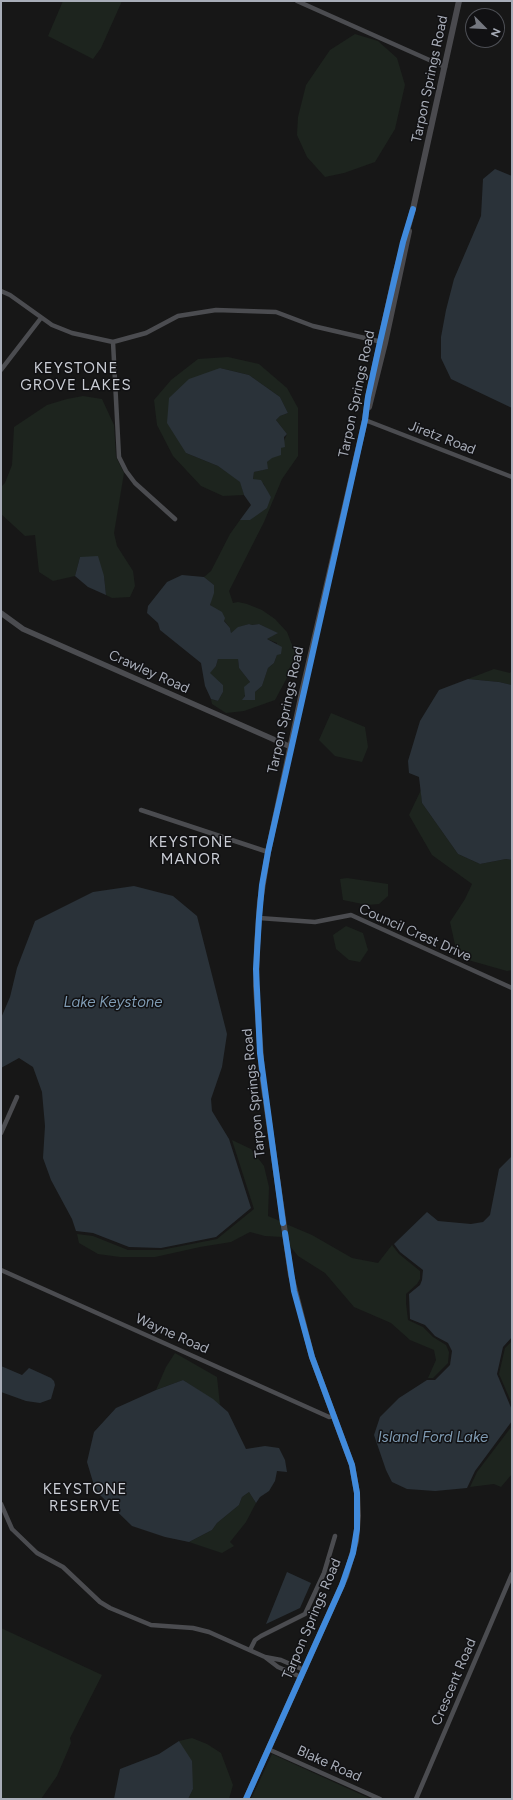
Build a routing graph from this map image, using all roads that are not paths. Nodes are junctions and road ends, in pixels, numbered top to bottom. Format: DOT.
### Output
graph roads {
  1 [pos="297,1"];
  2 [pos="459,1"];
  3 [pos="445,67"];
  4 [pos="1,291"];
  5 [pos="41,318"];
  6 [pos="113,342"];
  7 [pos="382,343"];
  8 [pos="1,370"];
  9 [pos="365,420"];
  10 [pos="512,477"];
  11 [pos="175,519"];
  12 [pos="1,613"];
  13 [pos="290,747"];
  14 [pos="141,810"];
  15 [pos="268,852"];
  16 [pos="259,918"];
  17 [pos="512,988"];
  18 [pos="17,1097"];
  19 [pos="1,1133"];
  20 [pos="1,1270"];
  21 [pos="334,1416"];
  22 [pos="1,1504"];
  23 [pos="335,1536"];
  24 [pos="512,1574"];
  25 [pos="250,1650"];
  26 [pos="265,1657"];
  27 [pos="282,1660"];
  28 [pos="278,1667"];
  29 [pos="304,1670"];
  30 [pos="301,1676"];
  31 [pos="268,1749"];
  32 [pos="246,1799"];
  33 [pos="380,1799"];
  34 [pos="416,1799"];
  1 -- 3 [label="street"];
  2 -- 3 [label="main road, Tarpon Springs Road"];
  3 -- 7 [label="main road, Tarpon Springs Road"];
  4 -- 5 [label="street"];
  5 -- 6 [label="street"];
  5 -- 8 [label="street"];
  6 -- 7 [label="street"];
  6 -- 11 [label="street"];
  7 -- 9 [label="main road, Tarpon Springs Road"];
  9 -- 10 [label="street, Jiretz Road"];
  9 -- 13 [label="main road, Tarpon Springs Road"];
  12 -- 13 [label="street, Crawley Road"];
  13 -- 15 [label="main road, Tarpon Springs Road"];
  14 -- 15 [label="street"];
  15 -- 16 [label="main road, Tarpon Springs Road"];
  16 -- 17 [label="street, Council Crest Drive"];
  16 -- 21 [label="main road, Tarpon Springs Road"];
  18 -- 19 [label="street"];
  20 -- 21 [label="street, Wayne Road"];
  21 -- 29 [label="main road, Tarpon Springs Road"];
  22 -- 25 [label="street"];
  23 -- 25 [label="street"];
  24 -- 34 [label="street, Crescent Road"];
  25 -- 26 [label="street"];
  26 -- 27 [label="street"];
  26 -- 28 [label="street"];
  27 -- 28 [label="street"];
  27 -- 29 [label="street"];
  28 -- 30 [label="street"];
  29 -- 30 [label="main road, Tarpon Springs Road"];
  30 -- 31 [label="main road, Tarpon Springs Road"];
  31 -- 32 [label="main road, Tarpon Springs Road"];
  31 -- 33 [label="street, Blake Road"];
}
